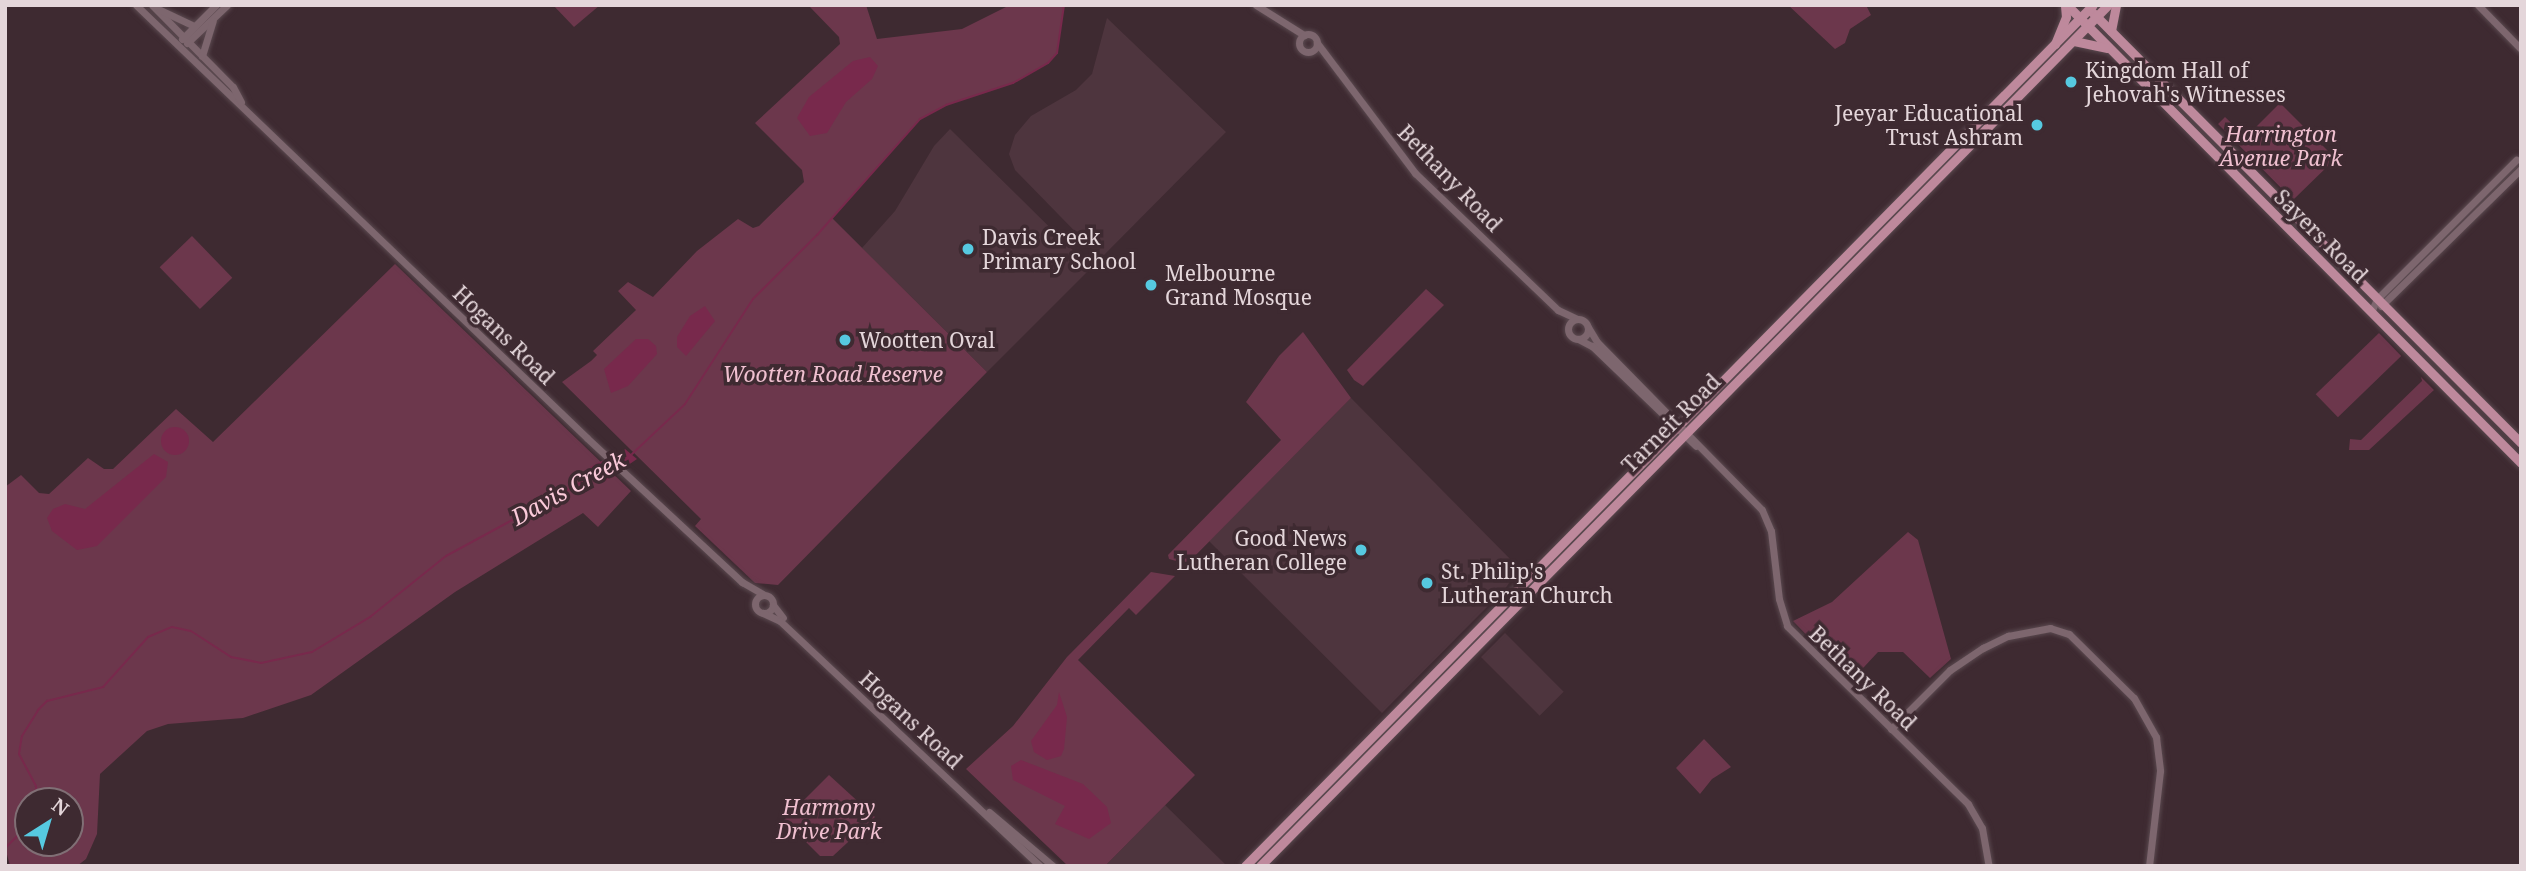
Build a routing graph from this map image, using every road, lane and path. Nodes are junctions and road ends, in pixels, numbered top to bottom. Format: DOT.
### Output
graph roads {
  1 [pos="136,5"];
  2 [pos="216,5"];
  3 [pos="227,5"];
  4 [pos="1256,5"];
  5 [pos="2066,5"];
  6 [pos="2108,5"];
  7 [pos="2116,5"];
  8 [pos="2478,5"];
  9 [pos="153,6"];
  10 [pos="2091,9"];
  11 [pos="215,17"];
  12 [pos="2085,23"];
  13 [pos="194,26"];
  14 [pos="1285,27"];
  15 [pos="2111,31"];
  16 [pos="1304,35"];
  17 [pos="186,40"];
  18 [pos="2074,41"];
  19 [pos="1317,43"];
  20 [pos="1298,44"];
  21 [pos="179,47"];
  22 [pos="2053,49"];
  23 [pos="2521,49"];
  24 [pos="2112,50"];
  25 [pos="1311,52"];
  26 [pos="202,56"];
  27 [pos="1328,61"];
  28 [pos="245,108"];
  29 [pos="2520,163"];
  30 [pos="1841,275"];
  31 [pos="2380,302"];
  32 [pos="1558,310"];
  33 [pos="2371,312"];
  34 [pos="1577,319"];
  35 [pos="1784,319"];
  36 [pos="1588,327"];
  37 [pos="1568,328"];
  38 [pos="1578,339"];
  39 [pos="1678,425"];
  40 [pos="1685,433"];
  41 [pos="2521,443"];
  42 [pos="2521,463"];
  43 [pos="741,582"];
  44 [pos="762,594"];
  45 [pos="755,602"];
  46 [pos="773,605"];
  47 [pos="763,613"];
  48 [pos="812,651"];
  49 [pos="1891,729"];
  50 [pos="955,786"];
  51 [pos="1023,850"];
  52 [pos="1037,851"];
  53 [pos="1040,866"];
  54 [pos="1053,866"];
  55 [pos="1245,866"];
  56 [pos="1260,866"];
  57 [pos="1989,866"];
  58 [pos="2149,866"];
  1 -- 21 [label="street, Hogans Road"];
  2 -- 13 [label="street"];
  3 -- 11 [label="street"];
  4 -- 14 [label="street"];
  5 -- 12 [label="main road, Sayers Road"];
  5 -- 22 [label="main road"];
  6 -- 10 [label="main road, Tarneit Road"];
  7 -- 15 [label="main road"];
  8 -- 23 [label="street"];
  9 -- 13 [label="street"];
  9 -- 17 [label="street, Hogans Road"];
  10 -- 12 [label="main road, Tarneit Road"];
  10 -- 15 [label="main road, Sayers Road"];
  11 -- 17 [label="street"];
  11 -- 26 [label="street"];
  12 -- 18 [label="main road, Tarneit Road"];
  12 -- 22 [label="main road, Tarneit Road"];
  12 -- 24 [label="main road, Sayers Road"];
  13 -- 17 [label="street"];
  14 -- 16 [label="street"];
  14 -- 20 [label="street"];
  15 -- 31 [label="main road, Sayers Road"];
  16 -- 19 [label="street"];
  16 -- 20 [label="street"];
  17 -- 21 [label="street"];
  17 -- 26 [label="street, Hogans Road"];
  18 -- 24 [label="main road"];
  18 -- 30 [label="main road, Tarneit Road"];
  19 -- 25 [label="street"];
  19 -- 27 [label="street, Bethany Road"];
  20 -- 25 [label="street"];
  21 -- 28 [label="street, Hogans Road"];
  22 -- 35 [label="main road, Tarneit Road"];
  24 -- 33 [label="main road, Sayers Road"];
  25 -- 27 [label="street, Bethany Road"];
  26 -- 28 [label="street, Hogans Road"];
  27 -- 32 [label="street, Bethany Road"];
  28 -- 43 [label="street, Hogans Road"];
  29 -- 31 [label="street"];
  30 -- 35 [label="main road"];
  30 -- 40 [label="main road, Tarneit Road"];
  31 -- 33 [label="street"];
  31 -- 41 [label="main road, Sayers Road"];
  32 -- 34 [label="street, Bethany Road"];
  32 -- 37 [label="street, Bethany Road"];
  33 -- 42 [label="main road, Sayers Road"];
  34 -- 36 [label="street, Bethany Road"];
  34 -- 37 [label="street"];
  35 -- 39 [label="main road, Tarneit Road"];
  36 -- 38 [label="street"];
  36 -- 39 [label="street, Bethany Road"];
  37 -- 38 [label="street, Bethany Road"];
  38 -- 39 [label="street, Bethany Road"];
  39 -- 40 [label="street, Bethany Road"];
  39 -- 55 [label="main road, Tarneit Road"];
  40 -- 49 [label="street, Bethany Road"];
  40 -- 56 [label="main road, Tarneit Road"];
  43 -- 44 [label="street, Hogans Road"];
  43 -- 45 [label="street, Hogans Road"];
  44 -- 45 [label="street"];
  44 -- 46 [label="street, Hogans Road"];
  45 -- 47 [label="street, Hogans Road"];
  46 -- 47 [label="street"];
  46 -- 48 [label="street, Hogans Road"];
  47 -- 48 [label="street, Hogans Road"];
  48 -- 50 [label="street, Hogans Road"];
  49 -- 57 [label="street, Bethany Road"];
  49 -- 58 [label="street"];
  50 -- 51 [label="street, Hogans Road"];
  50 -- 52 [label="street, Hogans Road"];
  51 -- 52 [label="street"];
  51 -- 53 [label="street, Hogans Road"];
  52 -- 54 [label="street, Hogans Road"];
}
